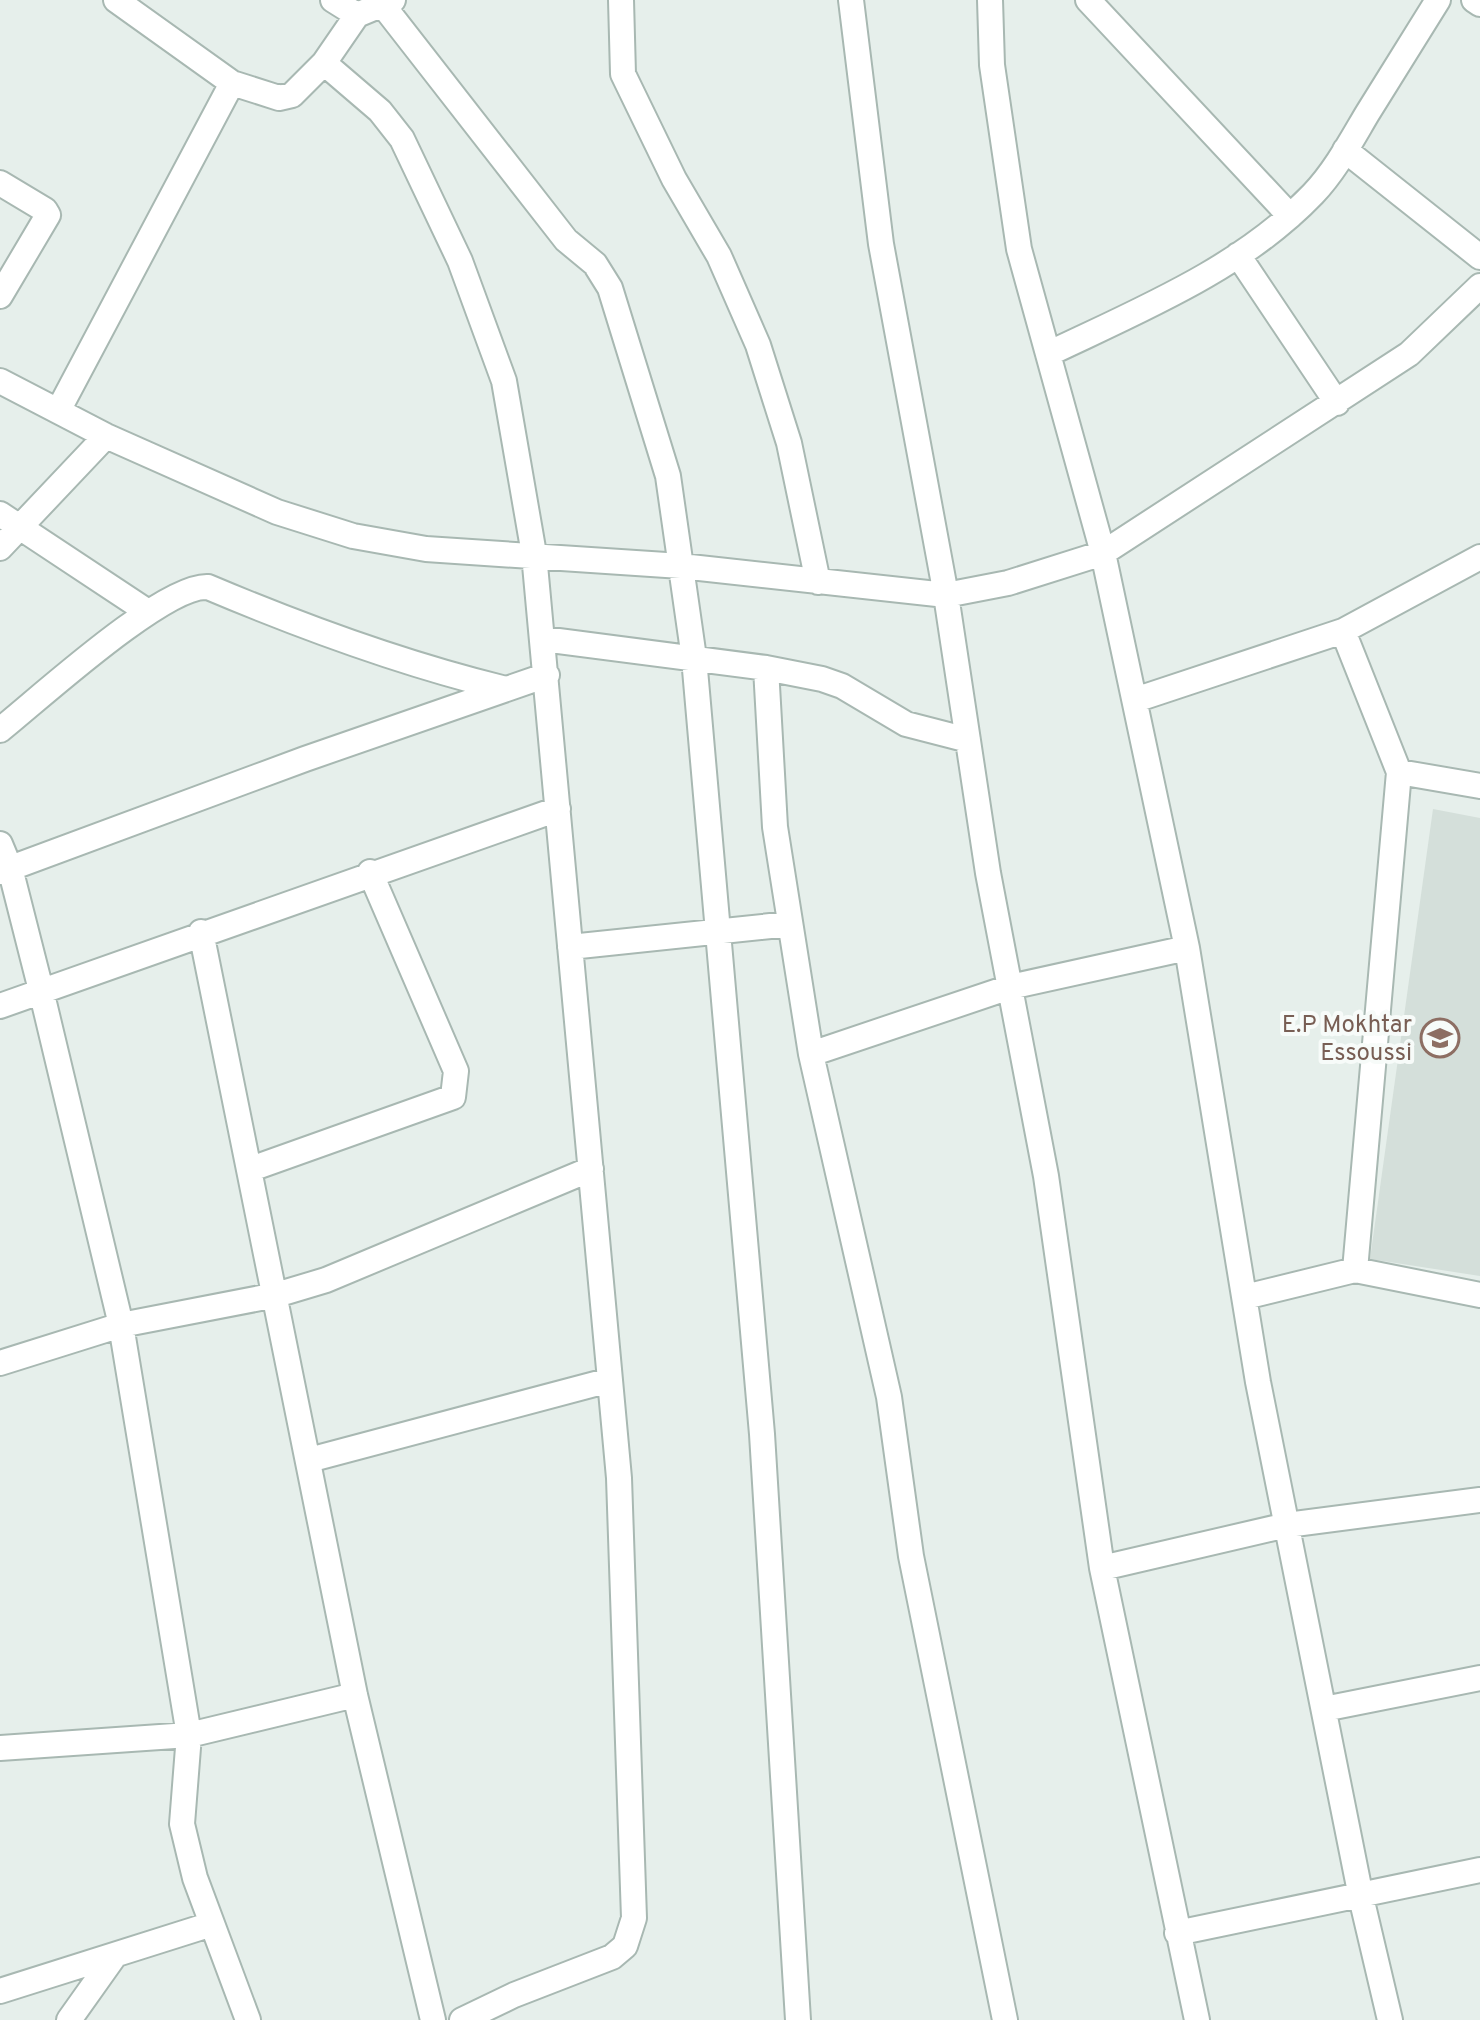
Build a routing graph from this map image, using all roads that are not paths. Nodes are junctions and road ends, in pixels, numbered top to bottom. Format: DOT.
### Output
graph roads {
  1 [pos="116,0"];
  2 [pos="333,0"];
  3 [pos="621,0"];
  4 [pos="851,0"];
  5 [pos="990,0"];
  6 [pos="1088,0"];
  7 [pos="1438,0"];
  8 [pos="1474,0"];
  9 [pos="388,2"];
  10 [pos="1480,4"];
  11 [pos="357,15"];
  12 [pos="324,63"];
  13 [pos="232,83"];
  14 [pos="1345,150"];
  15 [pos="0,183"];
  16 [pos="1290,216"];
  17 [pos="1238,255"];
  18 [pos="1480,257"];
  19 [pos="1480,286"];
  20 [pos="0,296"];
  21 [pos="1048,354"];
  22 [pos="0,381"];
  23 [pos="1337,403"];
  24 [pos="58,411"];
  25 [pos="106,436"];
  26 [pos="0,514"];
  27 [pos="22,528"];
  28 [pos="0,548"];
  29 [pos="1103,553"];
  30 [pos="534,554"];
  31 [pos="1480,557"];
  32 [pos="681,566"];
  33 [pos="818,582"];
  34 [pos="946,595"];
  35 [pos="148,612"];
  36 [pos="1343,631"];
  37 [pos="543,639"];
  38 [pos="694,658"];
  39 [pos="766,668"];
  40 [pos="547,675"];
  41 [pos="502,688"];
  42 [pos="1135,700"];
  43 [pos="0,730"];
  44 [pos="968,740"];
  45 [pos="1399,772"];
  46 [pos="1480,786"];
  47 [pos="558,809"];
  48 [pos="0,844"];
  49 [pos="5,870"];
  50 [pos="370,872"];
  51 [pos="790,924"];
  52 [pos="201,932"];
  53 [pos="718,932"];
  54 [pos="570,947"];
  55 [pos="1187,948"];
  56 [pos="1010,987"];
  57 [pos="41,990"];
  58 [pos="0,1006"];
  59 [pos="811,1054"];
  60 [pos="251,1169"];
  61 [pos="591,1169"];
  62 [pos="1355,1270"];
  63 [pos="276,1295"];
  64 [pos="1480,1295"];
  65 [pos="1245,1297"];
  66 [pos="121,1325"];
  67 [pos="0,1363"];
  68 [pos="610,1380"];
  69 [pos="309,1460"];
  70 [pos="1480,1500"];
  71 [pos="1287,1525"];
  72 [pos="1102,1568"];
  73 [pos="1480,1678"];
  74 [pos="355,1695"];
  75 [pos="1324,1709"];
  76 [pos="189,1735"];
  77 [pos="0,1748"];
  78 [pos="1480,1870"];
  79 [pos="1361,1897"];
  80 [pos="212,1924"];
  81 [pos="1177,1933"];
  82 [pos="113,1958"];
  83 [pos="0,1991"];
  84 [pos="69,2020"];
  85 [pos="248,2020"];
  86 [pos="433,2020"];
  87 [pos="462,2020"];
  88 [pos="798,2020"];
  89 [pos="1005,2020"];
  90 [pos="1197,2020"];
  91 [pos="1390,2020"];
  1 -- 13 [label="street"];
  2 -- 11 [label="street"];
  3 -- 33 [label="street"];
  4 -- 34 [label="street"];
  5 -- 21 [label="street"];
  6 -- 16 [label="street"];
  7 -- 14 [label="street"];
  8 -- 10 [label="street"];
  9 -- 11 [label="street"];
  9 -- 32 [label="street"];
  11 -- 12 [label="street"];
  12 -- 13 [label="street"];
  12 -- 30 [label="street"];
  13 -- 24 [label="street"];
  14 -- 16 [label="street"];
  14 -- 18 [label="street"];
  15 -- 20 [label="street"];
  16 -- 17 [label="street"];
  17 -- 21 [label="street"];
  17 -- 23 [label="street"];
  19 -- 23 [label="street"];
  21 -- 29 [label="street"];
  22 -- 24 [label="street"];
  23 -- 29 [label="street"];
  24 -- 25 [label="street"];
  25 -- 27 [label="street"];
  25 -- 30 [label="street"];
  26 -- 27 [label="street"];
  27 -- 28 [label="street"];
  27 -- 35 [label="street"];
  29 -- 34 [label="street"];
  29 -- 42 [label="street"];
  30 -- 32 [label="street"];
  30 -- 37 [label="street"];
  31 -- 36 [label="street"];
  32 -- 33 [label="street"];
  32 -- 38 [label="street"];
  33 -- 34 [label="street"];
  34 -- 44 [label="street"];
  35 -- 41 [label="street"];
  35 -- 43 [label="street"];
  36 -- 42 [label="street"];
  36 -- 45 [label="street"];
  37 -- 38 [label="street"];
  37 -- 40 [label="street"];
  38 -- 39 [label="street"];
  38 -- 53 [label="street"];
  39 -- 44 [label="street"];
  39 -- 51 [label="street"];
  40 -- 41 [label="street"];
  40 -- 47 [label="street"];
  41 -- 49 [label="street"];
  42 -- 55 [label="street"];
  44 -- 56 [label="street"];
  45 -- 46 [label="street"];
  45 -- 62 [label="street"];
  47 -- 50 [label="street"];
  47 -- 54 [label="street"];
  48 -- 49 [label="street"];
  49 -- 57 [label="street"];
  50 -- 52 [label="street"];
  50 -- 60 [label="street"];
  51 -- 53 [label="street"];
  51 -- 59 [label="street"];
  52 -- 57 [label="street"];
  52 -- 60 [label="street"];
  53 -- 54 [label="street"];
  53 -- 88 [label="street"];
  54 -- 61 [label="street"];
  55 -- 56 [label="street"];
  55 -- 65 [label="street"];
  56 -- 59 [label="street"];
  56 -- 72 [label="street"];
  57 -- 58 [label="street"];
  57 -- 66 [label="street"];
  59 -- 89 [label="street"];
  60 -- 63 [label="street"];
  61 -- 63 [label="street"];
  61 -- 68 [label="street"];
  62 -- 64 [label="street"];
  62 -- 65 [label="street"];
  63 -- 66 [label="street"];
  63 -- 69 [label="street"];
  65 -- 71 [label="street"];
  66 -- 67 [label="street"];
  66 -- 76 [label="street"];
  68 -- 69 [label="street"];
  68 -- 87 [label="street"];
  69 -- 74 [label="street"];
  70 -- 71 [label="street"];
  71 -- 72 [label="street"];
  71 -- 75 [label="street"];
  72 -- 81 [label="street"];
  73 -- 75 [label="street"];
  74 -- 76 [label="street"];
  74 -- 86 [label="street"];
  75 -- 79 [label="street"];
  76 -- 77 [label="street"];
  76 -- 80 [label="street"];
  78 -- 79 [label="street"];
  79 -- 81 [label="street"];
  79 -- 91 [label="street"];
  80 -- 82 [label="street"];
  80 -- 85 [label="street"];
  81 -- 90 [label="street"];
  82 -- 83 [label="street"];
  82 -- 84 [label="street"];
}
